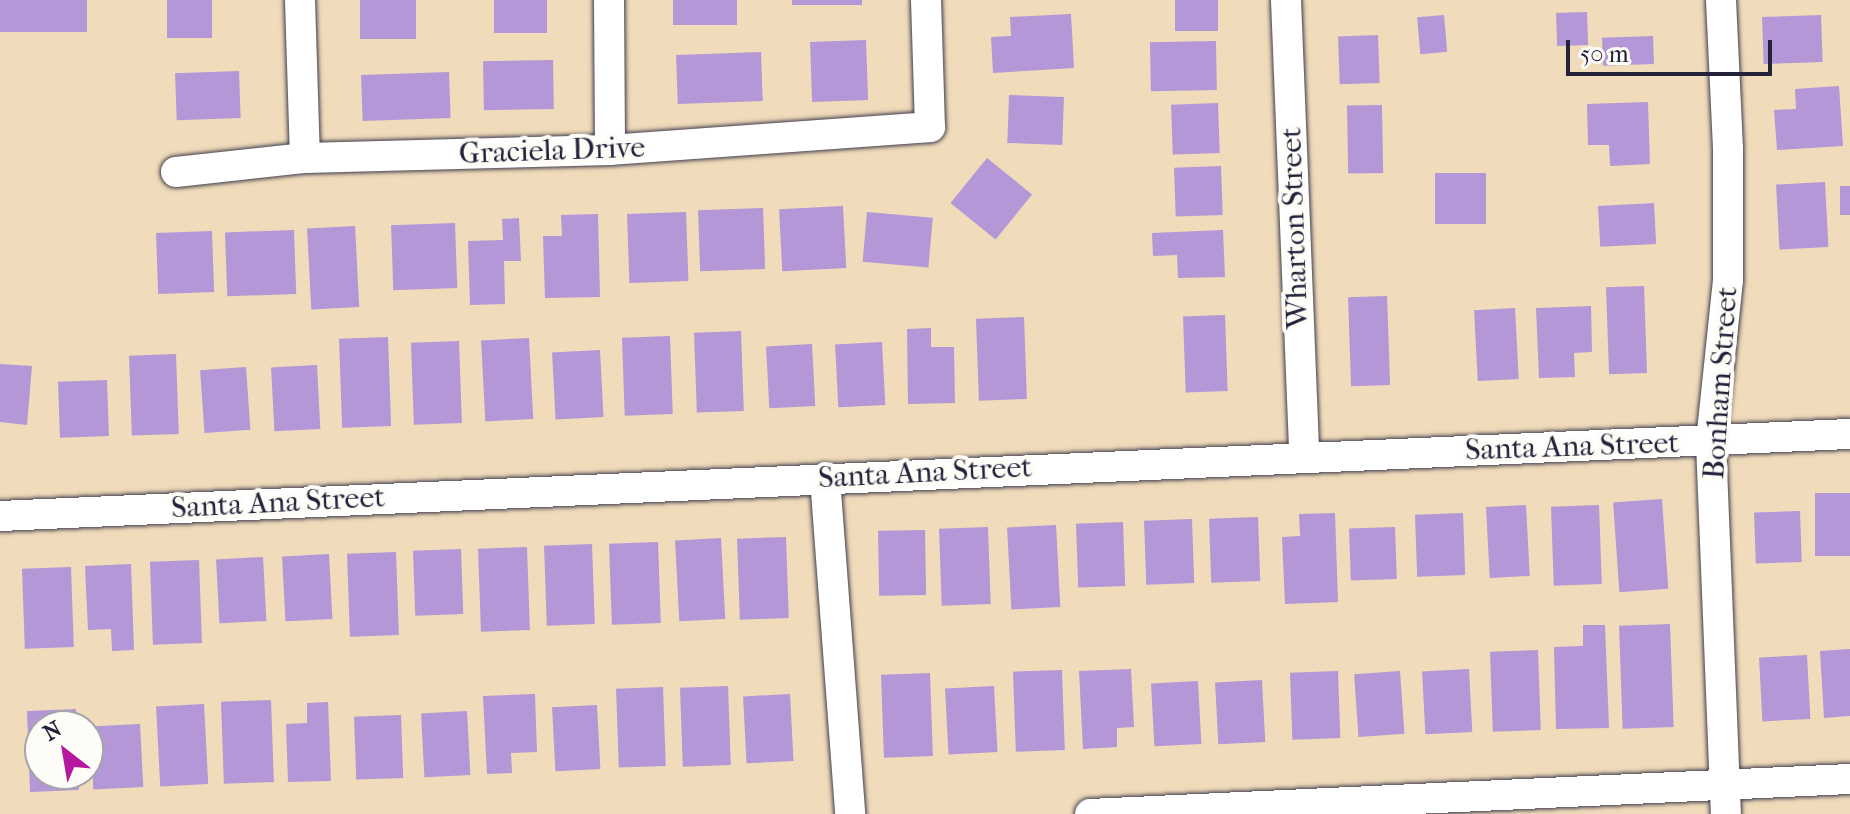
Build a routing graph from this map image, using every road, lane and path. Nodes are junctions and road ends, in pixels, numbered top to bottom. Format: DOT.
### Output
graph roads {
  1 [pos="300,0"];
  2 [pos="609,0"];
  3 [pos="926,0"];
  4 [pos="1286,0"];
  5 [pos="1721,0"];
  6 [pos="610,150"];
  7 [pos="305,158"];
  8 [pos="176,172"];
  9 [pos="1850,434"];
  10 [pos="1711,443"];
  11 [pos="1304,456"];
  12 [pos="825,478"];
  13 [pos="0,516"];
  14 [pos="1850,779"];
  15 [pos="1725,784"];
  16 [pos="850,814"];
  17 [pos="1090,814"];
  18 [pos="1726,814"];
  1 -- 7 [label="street"];
  2 -- 6 [label="street"];
  3 -- 6 [label="street, Graciela Drive"];
  4 -- 11 [label="street, Wharton Street"];
  5 -- 10 [label="street, Bonham Street"];
  6 -- 7 [label="street, Graciela Drive"];
  7 -- 8 [label="street, Graciela Drive"];
  9 -- 10 [label="street, Santa Ana Street"];
  10 -- 11 [label="street, Santa Ana Street"];
  10 -- 15 [label="street, Bonham Street"];
  11 -- 12 [label="street, Santa Ana Street"];
  12 -- 13 [label="street, Santa Ana Street"];
  12 -- 16 [label="street"];
  14 -- 15 [label="street"];
  15 -- 17 [label="street"];
  15 -- 18 [label="street, Bonham Street"];
}
